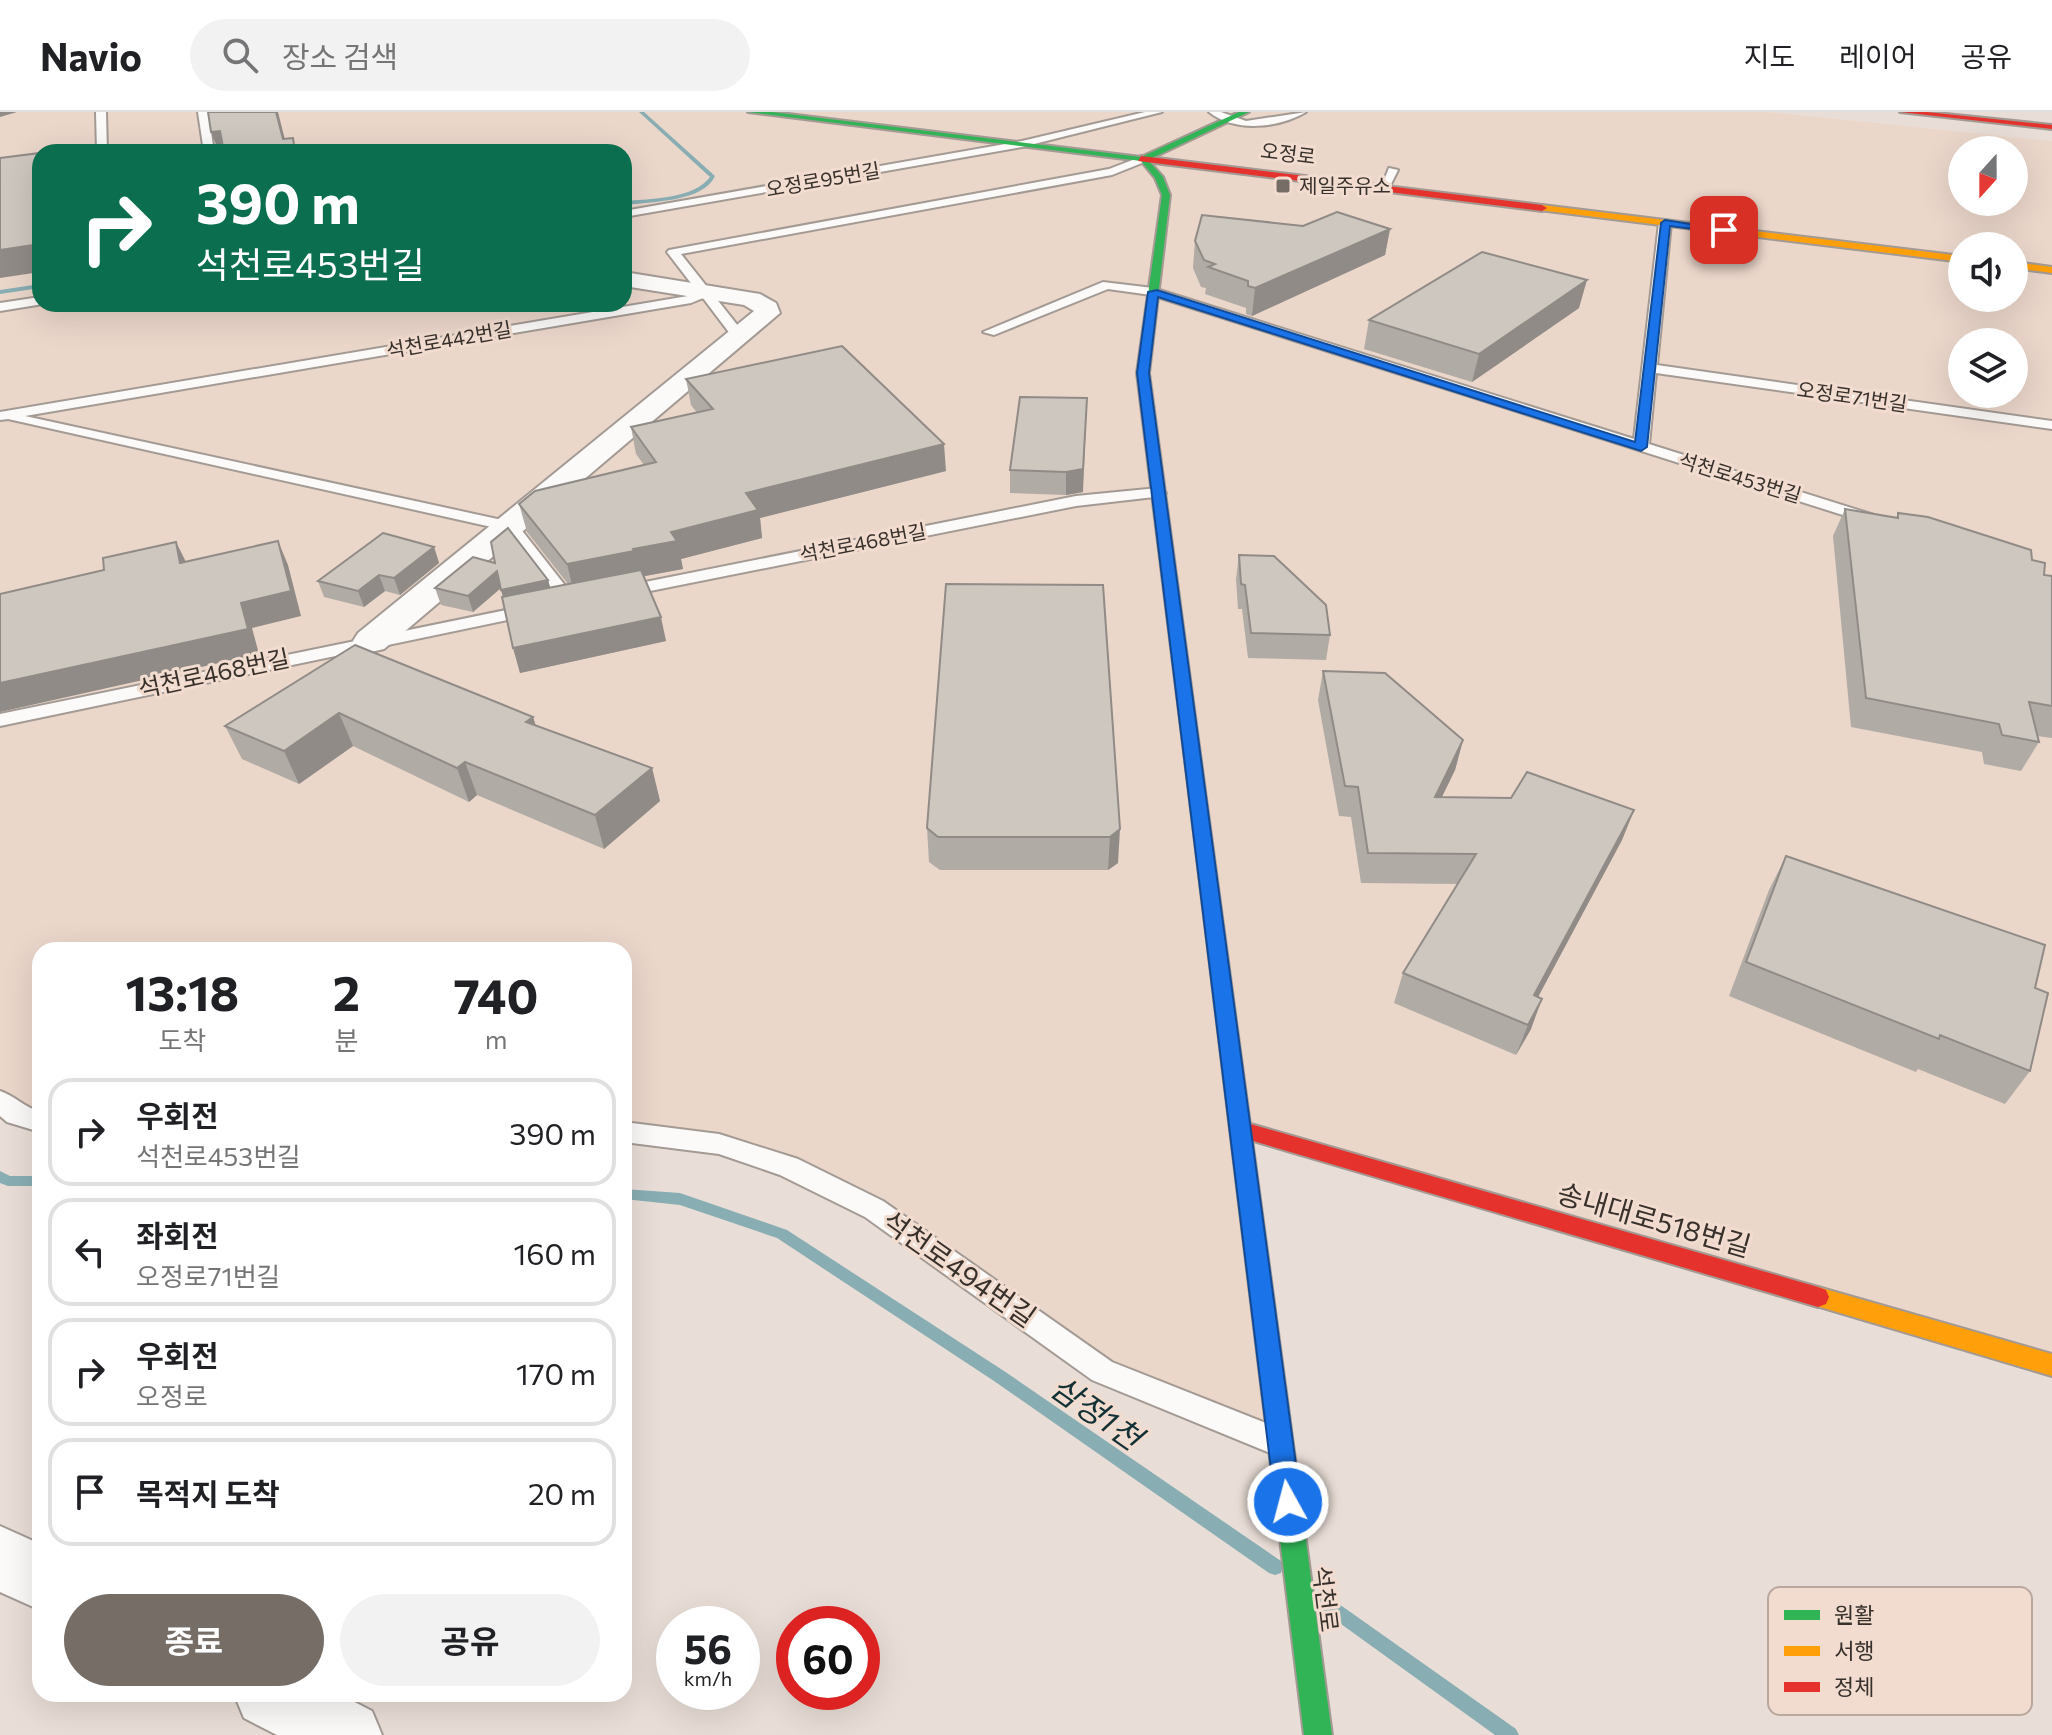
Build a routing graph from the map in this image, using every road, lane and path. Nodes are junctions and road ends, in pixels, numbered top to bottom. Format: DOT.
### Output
graph roads {
  1 [pos="101,112"];
  2 [pos="203,112"];
  3 [pos="752,112"];
  4 [pos="1157,112"];
  5 [pos="1245,112"];
  6 [pos="1301,112"];
  7 [pos="1904,112"];
  8 [pos="2041,112"];
  9 [pos="2052,113"];
  10 [pos="1219,116"];
  11 [pos="2052,127"];
  12 [pos="102,144"];
  13 [pos="208,144"];
  14 [pos="1022,144"];
  15 [pos="1143,159"];
  16 [pos="1393,170"];
  17 [pos="1384,188"];
  18 [pos="632,213"];
  19 [pos="1665,223"];
  20 [pos="1948,257"];
  21 [pos="2028,267"];
  22 [pos="2052,270"];
  23 [pos="632,280"];
  24 [pos="704,292"];
  25 [pos="1153,292"];
  26 [pos="32,302"];
  27 [pos="0,307"];
  28 [pos="632,309"];
  29 [pos="614,312"];
  30 [pos="989,332"];
  31 [pos="739,336"];
  32 [pos="1651,368"];
  33 [pos="1,416"];
  34 [pos="2052,425"];
  35 [pos="1641,447"];
  36 [pos="1158,493"];
  37 [pos="1884,523"];
  38 [pos="510,526"];
  39 [pos="584,599"];
  40 [pos="371,641"];
  41 [pos="0,720"];
  42 [pos="0,1101"];
  43 [pos="32,1120"];
  44 [pos="1240,1129"];
  45 [pos="632,1133"];
  46 [pos="2052,1365"];
  47 [pos="1280,1443"];
  48 [pos="0,1558"];
  49 [pos="32,1574"];
  50 [pos="284,1702"];
  51 [pos="348,1735"];
  52 [pos="1318,1735"];
  1 -- 12 [label="lane"];
  2 -- 13 [label="lane"];
  3 -- 14 [label="main road, 오정로"];
  4 -- 14 [label="lane, 오정로95번길"];
  5 -- 10 [label="main road"];
  6 -- 10 [label="lane"];
  7 -- 11 [label="main road"];
  8 -- 9 [label="main road"];
  10 -- 15 [label="main road"];
  14 -- 15 [label="main road, 오정로"];
  14 -- 18 [label="lane, 오정로95번길"];
  15 -- 17 [label="main road, 오정로"];
  15 -- 24 [label="lane"];
  15 -- 25 [label="main road, 석천로"];
  16 -- 17 [label="lane"];
  17 -- 19 [label="main road, 오정로"];
  19 -- 20 [label="main road, 오정로"];
  19 -- 32 [label="lane"];
  21 -- 22 [label="main road"];
  23 -- 24 [label="street"];
  24 -- 28 [label="lane, 석천로442번길"];
  24 -- 31 [label="lane"];
  24 -- 31 [label="street"];
  25 -- 30 [label="lane, 석천로453번길"];
  25 -- 35 [label="lane, 석천로453번길"];
  25 -- 36 [label="main road, 석천로"];
  26 -- 27 [label="lane"];
  29 -- 33 [label="lane, 석천로442번길"];
  31 -- 38 [label="street"];
  32 -- 34 [label="lane, 오정로71번길"];
  32 -- 35 [label="lane"];
  33 -- 38 [label="lane"];
  35 -- 37 [label="lane, 석천로453번길"];
  36 -- 39 [label="lane, 석천로468번길"];
  36 -- 44 [label="main road, 석천로"];
  38 -- 39 [label="lane"];
  38 -- 40 [label="street"];
  39 -- 40 [label="lane, 석천로468번길"];
  40 -- 41 [label="lane, 석천로468번길"];
  42 -- 43 [label="lane"];
  44 -- 46 [label="main road, 송내대로518번길"];
  44 -- 47 [label="main road, 석천로"];
  45 -- 47 [label="lane, 석천로494번길"];
  47 -- 52 [label="main road, 석천로"];
  48 -- 49 [label="street"];
  50 -- 51 [label="street"];
}
